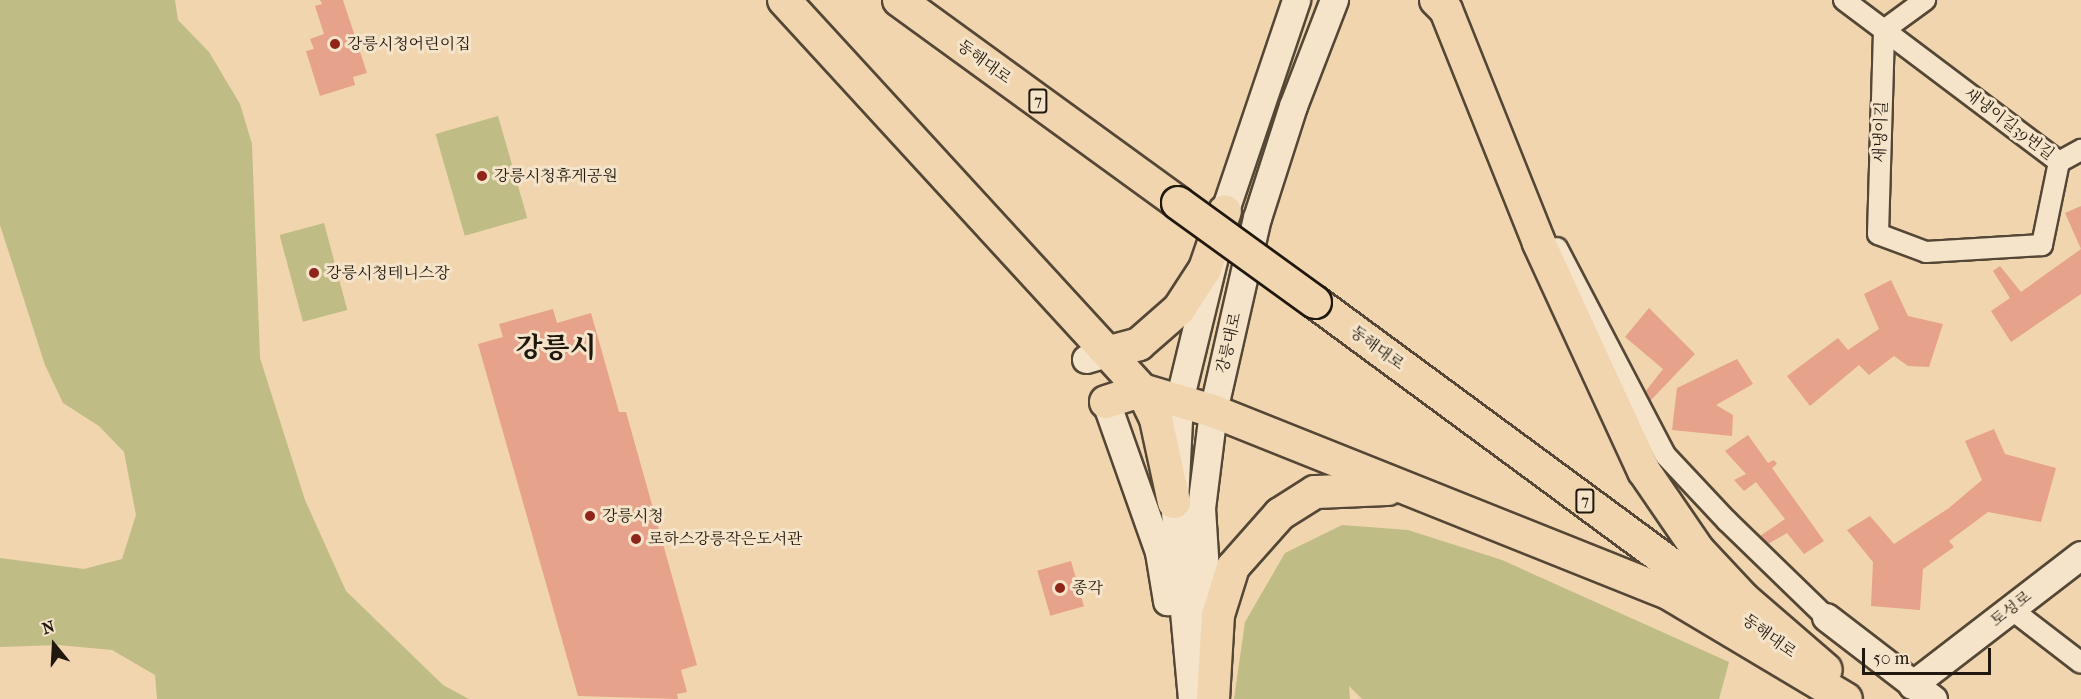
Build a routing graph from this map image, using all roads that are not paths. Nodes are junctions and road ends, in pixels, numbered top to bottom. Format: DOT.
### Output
graph roads {
  1 [pos="784,0"];
  2 [pos="899,0"];
  3 [pos="1296,0"];
  4 [pos="1334,0"];
  5 [pos="1844,0"];
  6 [pos="1925,0"];
  7 [pos="1444,3"];
  8 [pos="1884,30"];
  9 [pos="2081,150"];
  10 [pos="2059,162"];
  11 [pos="1225,211"];
  12 [pos="1926,252"];
  13 [pos="1098,355"];
  14 [pos="1142,390"];
  15 [pos="1179,401"];
  16 [pos="1106,402"];
  17 [pos="1213,411"];
  18 [pos="1413,490"];
  19 [pos="1174,502"];
  20 [pos="2081,555"];
  21 [pos="2011,609"];
  22 [pos="1827,617"];
  23 [pos="2081,663"];
  24 [pos="1923,692"];
  25 [pos="1192,699"];
  26 [pos="1213,699"];
  27 [pos="1846,699"];
  28 [pos="1856,699"];
  1 -- 13 [label="main road"];
  2 -- 28 [label="main road, 동해대로 / 7, bridge"];
  3 -- 11 [label="street, 강릉대로"];
  4 -- 17 [label="street, 강릉대로"];
  5 -- 8 [label="street, 새냉이길39번길"];
  6 -- 8 [label="street"];
  7 -- 22 [label="street"];
  7 -- 28 [label="main road"];
  8 -- 10 [label="street, 새냉이길39번길"];
  8 -- 12 [label="street, 새냉이길"];
  9 -- 10 [label="street"];
  10 -- 12 [label="street, 새냉이길39번길"];
  11 -- 13 [label="main road"];
  11 -- 15 [label="street, 강릉대로"];
  13 -- 14 [label="main road"];
  14 -- 15 [label="main road"];
  14 -- 16 [label="main road"];
  14 -- 19 [label="main road"];
  15 -- 17 [label="main road"];
  15 -- 19 [label="street, 강릉대로"];
  16 -- 25 [label="street"];
  17 -- 18 [label="main road"];
  17 -- 26 [label="street, 강릉대로"];
  18 -- 26 [label="main road"];
  18 -- 27 [label="main road"];
  19 -- 25 [label="street, 강릉대로"];
  20 -- 21 [label="street, 토성로"];
  21 -- 23 [label="street"];
  21 -- 24 [label="street, 토성로"];
  22 -- 24 [label="street"];
}
